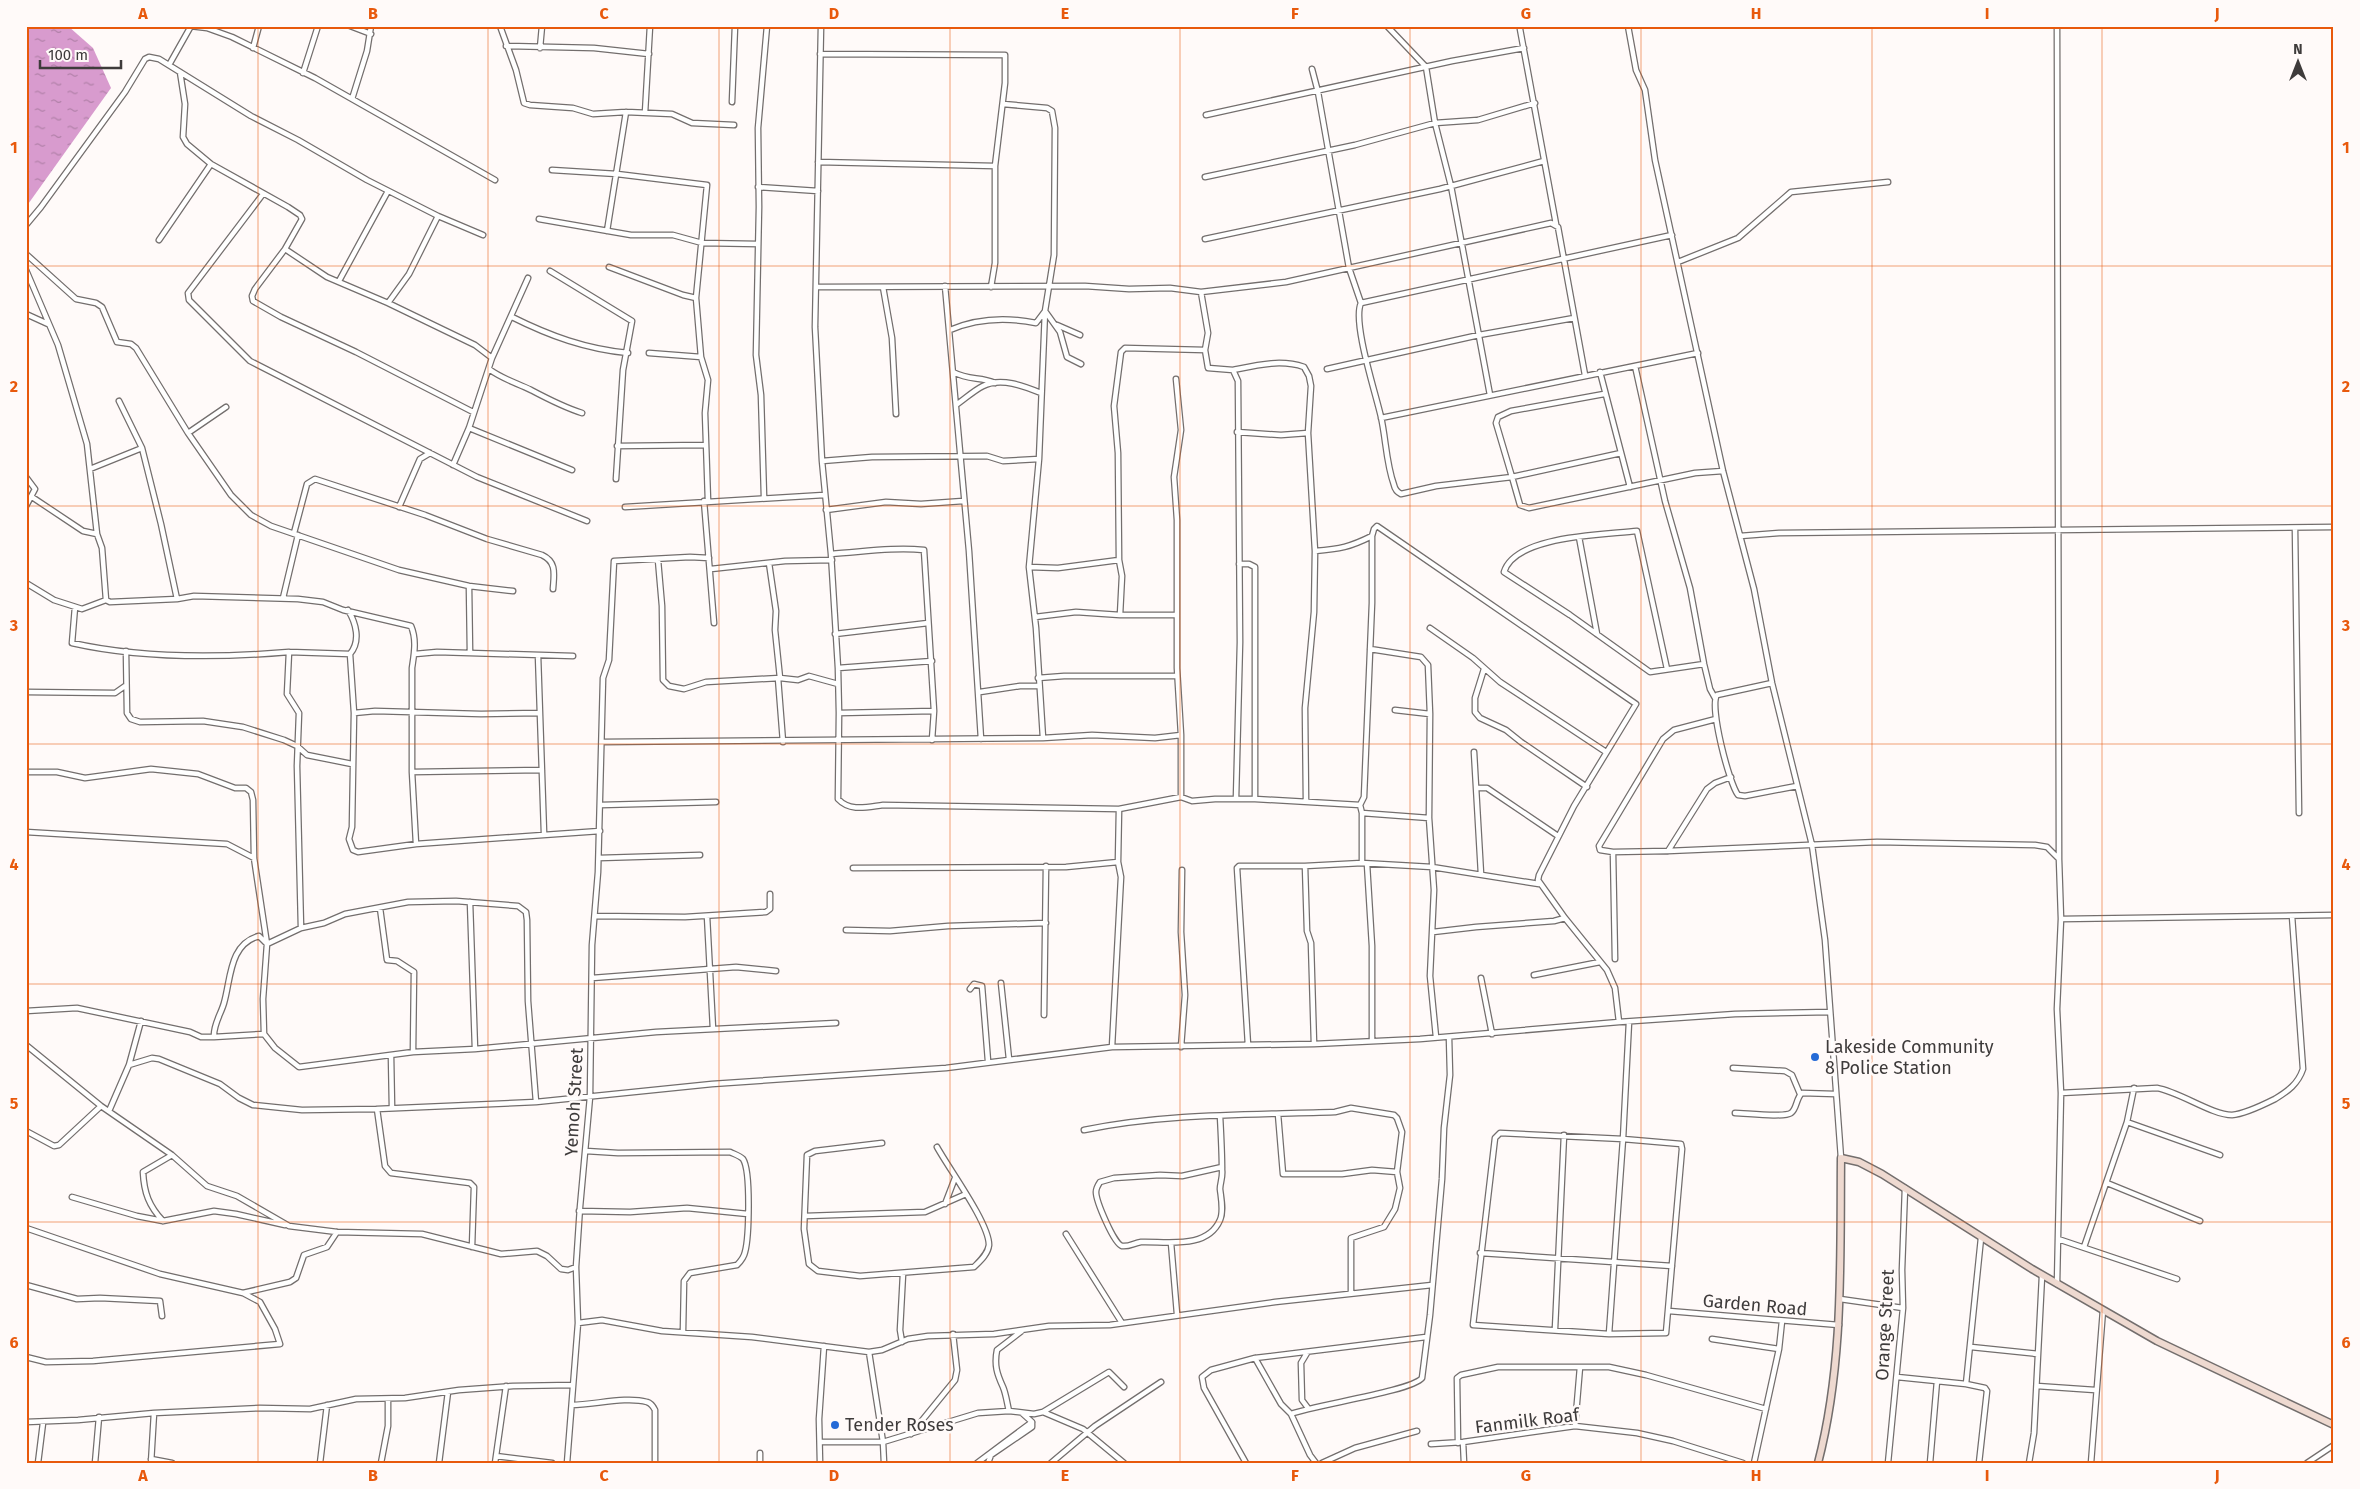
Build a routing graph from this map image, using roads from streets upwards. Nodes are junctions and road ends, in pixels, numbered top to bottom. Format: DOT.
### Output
graph roads {
  1 [pos="190,26"];
  2 [pos="259,26"];
  3 [pos="318,26"];
  4 [pos="350,26"];
  5 [pos="372,26"];
  6 [pos="500,26"];
  7 [pos="542,26"];
  8 [pos="650,26"];
  9 [pos="735,26"];
  10 [pos="767,26"];
  11 [pos="821,26"];
  12 [pos="1387,26"];
  13 [pos="1628,26"];
  14 [pos="2057,26"];
  15 [pos="1520,29"];
  16 [pos="371,34"];
  17 [pos="506,46"];
  18 [pos="253,48"];
  19 [pos="540,48"];
  20 [pos="1524,48"];
  21 [pos="649,54"];
  22 [pos="820,54"];
  23 [pos="169,65"];
  24 [pos="1426,67"];
  25 [pos="1312,69"];
  26 [pos="180,72"];
  27 [pos="303,73"];
  28 [pos="1318,92"];
  29 [pos="352,99"];
  30 [pos="732,102"];
  31 [pos="1535,103"];
  32 [pos="1003,104"];
  33 [pos="626,112"];
  34 [pos="644,112"];
  35 [pos="1206,115"];
  36 [pos="1435,123"];
  37 [pos="734,125"];
  38 [pos="1328,150"];
  39 [pos="1544,161"];
  40 [pos="818,162"];
  41 [pos="211,164"];
  42 [pos="995,166"];
  43 [pos="552,170"];
  44 [pos="617,174"];
  45 [pos="1206,177"];
  46 [pos="495,180"];
  47 [pos="1888,182"];
  48 [pos="1451,186"];
  49 [pos="758,187"];
  50 [pos="388,190"];
  51 [pos="818,190"];
  52 [pos="263,194"];
  53 [pos="1339,210"];
  54 [pos="438,216"];
  55 [pos="539,219"];
  56 [pos="1556,224"];
  57 [pos="26,225"];
  58 [pos="607,231"];
  59 [pos="483,235"];
  60 [pos="1672,235"];
  61 [pos="1205,239"];
  62 [pos="159,240"];
  63 [pos="702,243"];
  64 [pos="758,244"];
  65 [pos="1461,244"];
  66 [pos="285,249"];
  67 [pos="26,254"];
  68 [pos="1564,257"];
  69 [pos="1678,262"];
  70 [pos="609,267"];
  71 [pos="1350,268"];
  72 [pos="26,270"];
  73 [pos="550,271"];
  74 [pos="528,278"];
  75 [pos="1468,278"];
  76 [pos="339,281"];
  77 [pos="945,286"];
  78 [pos="1049,286"];
  79 [pos="816,287"];
  80 [pos="883,287"];
  81 [pos="991,287"];
  82 [pos="1201,292"];
  83 [pos="696,298"];
  84 [pos="388,303"];
  85 [pos="1361,303"];
  86 [pos="1045,311"];
  87 [pos="26,314"];
  88 [pos="512,317"];
  89 [pos="1574,318"];
  90 [pos="48,324"];
  91 [pos="1055,324"];
  92 [pos="950,330"];
  93 [pos="1479,335"];
  94 [pos="1080,336"];
  95 [pos="1206,350"];
  96 [pos="628,353"];
  97 [pos="649,353"];
  98 [pos="1698,354"];
  99 [pos="701,356"];
  100 [pos="492,358"];
  101 [pos="1366,359"];
  102 [pos="1081,364"];
  103 [pos="1635,366"];
  104 [pos="1327,369"];
  105 [pos="489,370"];
  106 [pos="1234,370"];
  107 [pos="953,372"];
  108 [pos="1600,372"];
  109 [pos="1585,375"];
  110 [pos="1176,379"];
  111 [pos="996,384"];
  112 [pos="1041,393"];
  113 [pos="1604,394"];
  114 [pos="1490,395"];
  115 [pos="119,401"];
  116 [pos="956,405"];
  117 [pos="226,406"];
  118 [pos="473,412"];
  119 [pos="582,413"];
  120 [pos="896,414"];
  121 [pos="1381,418"];
  122 [pos="469,428"];
  123 [pos="1237,432"];
  124 [pos="188,433"];
  125 [pos="1308,433"];
  126 [pos="705,445"];
  127 [pos="618,446"];
  128 [pos="142,448"];
  129 [pos="430,453"];
  130 [pos="1621,453"];
  131 [pos="959,458"];
  132 [pos="1039,459"];
  133 [pos="822,461"];
  134 [pos="453,465"];
  135 [pos="90,469"];
  136 [pos="572,470"];
  137 [pos="1723,471"];
  138 [pos="26,477"];
  139 [pos="1512,477"];
  140 [pos="616,479"];
  141 [pos="1662,480"];
  142 [pos="1630,487"];
  143 [pos="824,495"];
  144 [pos="32,497"];
  145 [pos="764,498"];
  146 [pos="963,500"];
  147 [pos="706,501"];
  148 [pos="26,506"];
  149 [pos="399,507"];
  150 [pos="626,507"];
  151 [pos="826,510"];
  152 [pos="588,522"];
  153 [pos="2295,528"];
  154 [pos="2334,528"];
  155 [pos="2060,530"];
  156 [pos="97,534"];
  157 [pos="296,534"];
  158 [pos="1372,536"];
  159 [pos="1740,536"];
  160 [pos="1579,537"];
  161 [pos="1315,551"];
  162 [pos="831,554"];
  163 [pos="709,558"];
  164 [pos="658,560"];
  165 [pos="832,560"];
  166 [pos="1119,560"];
  167 [pos="769,563"];
  168 [pos="1239,564"];
  169 [pos="1029,567"];
  170 [pos="710,569"];
  171 [pos="26,583"];
  172 [pos="470,586"];
  173 [pos="553,589"];
  174 [pos="512,591"];
  175 [pos="283,598"];
  176 [pos="177,599"];
  177 [pos="106,600"];
  178 [pos="76,607"];
  179 [pos="348,610"];
  180 [pos="1177,615"];
  181 [pos="1120,616"];
  182 [pos="1035,618"];
  183 [pos="714,623"];
  184 [pos="928,623"];
  185 [pos="1430,628"];
  186 [pos="835,634"];
  187 [pos="1597,634"];
  188 [pos="1370,649"];
  189 [pos="126,651"];
  190 [pos="289,652"];
  191 [pos="470,653"];
  192 [pos="350,654"];
  193 [pos="415,654"];
  194 [pos="538,655"];
  195 [pos="573,656"];
  196 [pos="932,661"];
  197 [pos="1704,664"];
  198 [pos="838,668"];
  199 [pos="1484,669"];
  200 [pos="1667,669"];
  201 [pos="1177,676"];
  202 [pos="779,678"];
  203 [pos="1038,678"];
  204 [pos="1772,683"];
  205 [pos="838,684"];
  206 [pos="125,686"];
  207 [pos="1039,686"];
  208 [pos="26,692"];
  209 [pos="980,692"];
  210 [pos="1715,698"];
  211 [pos="1395,710"];
  212 [pos="934,711"];
  213 [pos="413,712"];
  214 [pos="354,713"];
  215 [pos="540,713"];
  216 [pos="840,713"];
  217 [pos="1430,714"];
  218 [pos="1716,718"];
  219 [pos="1181,736"];
  220 [pos="1043,738"];
  221 [pos="982,739"];
  222 [pos="932,740"];
  223 [pos="838,741"];
  224 [pos="602,742"];
  225 [pos="783,742"];
  226 [pos="297,746"];
  227 [pos="1474,752"];
  228 [pos="1606,752"];
  229 [pos="352,764"];
  230 [pos="542,770"];
  231 [pos="26,772"];
  232 [pos="412,772"];
  233 [pos="1731,777"];
  234 [pos="1797,786"];
  235 [pos="1587,787"];
  236 [pos="1476,788"];
  237 [pos="1181,797"];
  238 [pos="1255,799"];
  239 [pos="1236,800"];
  240 [pos="716,802"];
  241 [pos="1306,802"];
  242 [pos="601,805"];
  243 [pos="1360,805"];
  244 [pos="1119,810"];
  245 [pos="1362,813"];
  246 [pos="2299,813"];
  247 [pos="1429,818"];
  248 [pos="600,831"];
  249 [pos="26,832"];
  250 [pos="544,833"];
  251 [pos="1558,836"];
  252 [pos="416,844"];
  253 [pos="1812,845"];
  254 [pos="1668,851"];
  255 [pos="1613,852"];
  256 [pos="700,855"];
  257 [pos="254,858"];
  258 [pos="599,858"];
  259 [pos="2059,858"];
  260 [pos="1118,862"];
  261 [pos="1364,864"];
  262 [pos="1046,866"];
  263 [pos="1305,866"];
  264 [pos="1432,867"];
  265 [pos="853,868"];
  266 [pos="1182,870"];
  267 [pos="1481,874"];
  268 [pos="1540,884"];
  269 [pos="770,894"];
  270 [pos="470,902"];
  271 [pos="380,908"];
  272 [pos="2334,915"];
  273 [pos="595,916"];
  274 [pos="707,916"];
  275 [pos="2292,916"];
  276 [pos="1565,918"];
  277 [pos="2061,920"];
  278 [pos="1046,923"];
  279 [pos="301,928"];
  280 [pos="846,930"];
  281 [pos="1433,932"];
  282 [pos="267,944"];
  283 [pos="1615,959"];
  284 [pos="1600,962"];
  285 [pos="708,970"];
  286 [pos="776,971"];
  287 [pos="1534,975"];
  288 [pos="592,978"];
  289 [pos="1481,978"];
  290 [pos="1001,982"];
  291 [pos="970,989"];
  292 [pos="26,1011"];
  293 [pos="1830,1012"];
  294 [pos="1044,1015"];
  295 [pos="141,1021"];
  296 [pos="1618,1022"];
  297 [pos="1628,1022"];
  298 [pos="836,1024"];
  299 [pos="713,1029"];
  300 [pos="264,1034"];
  301 [pos="1492,1034"];
  302 [pos="214,1037"];
  303 [pos="591,1037"];
  304 [pos="1436,1037"];
  305 [pos="1449,1037"];
  306 [pos="1372,1041"];
  307 [pos="532,1044"];
  308 [pos="1314,1044"];
  309 [pos="26,1045"];
  310 [pos="1248,1045"];
  311 [pos="1112,1047"];
  312 [pos="1181,1047"];
  313 [pos="475,1049"];
  314 [pos="414,1052"];
  315 [pos="391,1056"];
  316 [pos="1009,1059"];
  317 [pos="988,1061"];
  318 [pos="129,1065"];
  319 [pos="1733,1068"];
  320 [pos="2134,1088"];
  321 [pos="2061,1093"];
  322 [pos="1800,1094"];
  323 [pos="1835,1094"];
  324 [pos="590,1097"];
  325 [pos="536,1102"];
  326 [pos="101,1106"];
  327 [pos="392,1108"];
  328 [pos="377,1109"];
  329 [pos="109,1111"];
  330 [pos="1735,1113"];
  331 [pos="1278,1114"];
  332 [pos="1220,1116"];
  333 [pos="2127,1122"];
  334 [pos="1084,1130"];
  335 [pos="26,1131"];
  336 [pos="1564,1135"];
  337 [pos="1623,1139"];
  338 [pos="882,1143"];
  339 [pos="937,1147"];
  340 [pos="586,1151"];
  341 [pos="172,1155"];
  342 [pos="2220,1155"];
  343 [pos="1841,1158"];
  344 [pos="1222,1167"];
  345 [pos="1397,1172"];
  346 [pos="955,1178"];
  347 [pos="2107,1183"];
  348 [pos="1905,1188"];
  349 [pos="966,1194"];
  350 [pos="72,1197"];
  351 [pos="945,1204"];
  352 [pos="579,1211"];
  353 [pos="748,1214"];
  354 [pos="805,1216"];
  355 [pos="162,1221"];
  356 [pos="2200,1221"];
  357 [pos="289,1226"];
  358 [pos="26,1228"];
  359 [pos="337,1232"];
  360 [pos="1066,1234"];
  361 [pos="1981,1238"];
  362 [pos="2058,1238"];
  363 [pos="1171,1243"];
  364 [pos="472,1247"];
  365 [pos="2084,1247"];
  366 [pos="1480,1253"];
  367 [pos="1557,1259"];
  368 [pos="1614,1262"];
  369 [pos="1672,1266"];
  370 [pos="576,1267"];
  371 [pos="903,1274"];
  372 [pos="2042,1276"];
  373 [pos="2177,1279"];
  374 [pos="2057,1284"];
  375 [pos="26,1285"];
  376 [pos="1432,1285"];
  377 [pos="243,1293"];
  378 [pos="1351,1294"];
  379 [pos="1840,1298"];
  380 [pos="1903,1308"];
  381 [pos="2103,1310"];
  382 [pos="1669,1311"];
  383 [pos="1177,1314"];
  384 [pos="162,1316"];
  385 [pos="1782,1322"];
  386 [pos="578,1323"];
  387 [pos="1122,1323"];
  388 [pos="1839,1325"];
  389 [pos="1025,1329"];
  390 [pos="1555,1329"];
  391 [pos="683,1331"];
  392 [pos="953,1334"];
  393 [pos="1609,1334"];
  394 [pos="1426,1337"];
  395 [pos="1712,1339"];
  396 [pos="902,1342"];
  397 [pos="824,1346"];
  398 [pos="1971,1347"];
  399 [pos="1779,1349"];
  400 [pos="869,1352"];
  401 [pos="1307,1353"];
  402 [pos="2038,1354"];
  403 [pos="26,1357"];
  404 [pos="1256,1358"];
  405 [pos="1580,1367"];
  406 [pos="1897,1377"];
  407 [pos="1937,1381"];
  408 [pos="1161,1382"];
  409 [pos="1966,1384"];
  410 [pos="573,1385"];
  411 [pos="506,1386"];
  412 [pos="2037,1386"];
  413 [pos="1124,1387"];
  414 [pos="2095,1390"];
  415 [pos="448,1392"];
  416 [pos="388,1399"];
  417 [pos="327,1404"];
  418 [pos="572,1405"];
  419 [pos="1308,1408"];
  420 [pos="1766,1409"];
  421 [pos="1009,1411"];
  422 [pos="1022,1412"];
  423 [pos="1043,1412"];
  424 [pos="154,1413"];
  425 [pos="1291,1414"];
  426 [pos="99,1417"];
  427 [pos="26,1422"];
  428 [pos="43,1422"];
  429 [pos="1032,1422"];
  430 [pos="2334,1425"];
  431 [pos="1575,1426"];
  432 [pos="1416,1431"];
  433 [pos="1088,1434"];
  434 [pos="910,1435"];
  435 [pos="820,1442"];
  436 [pos="884,1442"];
  437 [pos="1461,1443"];
  438 [pos="1431,1444"];
  439 [pos="2334,1445"];
  440 [pos="760,1453"];
  441 [pos="496,1456"];
  442 [pos="151,1461"];
  443 [pos="38,1463"];
  444 [pos="95,1463"];
  445 [pos="172,1463"];
  446 [pos="320,1463"];
  447 [pos="381,1463"];
  448 [pos="439,1463"];
  449 [pos="495,1463"];
  450 [pos="552,1463"];
  451 [pos="567,1463"];
  452 [pos="655,1463"];
  453 [pos="760,1463"];
  454 [pos="820,1463"];
  455 [pos="884,1463"];
  456 [pos="976,1463"];
  457 [pos="988,1463"];
  458 [pos="1051,1463"];
  459 [pos="1124,1463"];
  460 [pos="1246,1463"];
  461 [pos="1316,1463"];
  462 [pos="1322,1463"];
  463 [pos="1464,1463"];
  464 [pos="1743,1463"];
  465 [pos="1754,1463"];
  466 [pos="1818,1463"];
  467 [pos="1888,1463"];
  468 [pos="1930,1463"];
  469 [pos="1978,1463"];
  470 [pos="2029,1463"];
  471 [pos="2091,1463"];
  472 [pos="2307,1463"];
  1 -- 18 [label="street"];
  1 -- 23 [label="street"];
  2 -- 18 [label="street"];
  3 -- 27 [label="street"];
  4 -- 16 [label="street"];
  5 -- 16 [label="street"];
  6 -- 17 [label="street"];
  7 -- 19 [label="street"];
  8 -- 21 [label="street"];
  9 -- 30 [label="street"];
  10 -- 49 [label="street"];
  11 -- 22 [label="street"];
  12 -- 24 [label="street"];
  13 -- 60 [label="street"];
  14 -- 155 [label="street"];
  15 -- 20 [label="street"];
  16 -- 29 [label="street"];
  17 -- 19 [label="street"];
  17 -- 33 [label="street"];
  18 -- 27 [label="street"];
  19 -- 21 [label="street"];
  20 -- 24 [label="street"];
  20 -- 31 [label="street"];
  21 -- 34 [label="street"];
  22 -- 32 [label="street"];
  22 -- 40 [label="street"];
  23 -- 26 [label="street"];
  23 -- 57 [label="street"];
  24 -- 28 [label="street"];
  24 -- 36 [label="street"];
  25 -- 28 [label="street"];
  26 -- 41 [label="street"];
  26 -- 50 [label="street"];
  27 -- 29 [label="street"];
  28 -- 35 [label="street"];
  28 -- 38 [label="street"];
  29 -- 46 [label="street"];
  31 -- 36 [label="street"];
  31 -- 39 [label="street"];
  32 -- 42 [label="street"];
  32 -- 78 [label="street"];
  33 -- 34 [label="street"];
  33 -- 44 [label="street"];
  34 -- 37 [label="street"];
  36 -- 38 [label="street"];
  36 -- 48 [label="street"];
  38 -- 45 [label="street"];
  38 -- 53 [label="street"];
  39 -- 48 [label="street"];
  39 -- 56 [label="street"];
  40 -- 42 [label="street"];
  40 -- 51 [label="street"];
  41 -- 52 [label="street"];
  41 -- 62 [label="street"];
  42 -- 81 [label="street"];
  43 -- 44 [label="street"];
  44 -- 58 [label="street"];
  44 -- 63 [label="street"];
  47 -- 69 [label="street"];
  48 -- 53 [label="street"];
  48 -- 65 [label="street"];
  49 -- 51 [label="street"];
  49 -- 64 [label="street"];
  50 -- 54 [label="street"];
  50 -- 76 [label="street"];
  51 -- 79 [label="street"];
  52 -- 66 [label="street"];
  52 -- 129 [label="street"];
  53 -- 61 [label="street"];
  53 -- 71 [label="street"];
  54 -- 59 [label="street"];
  54 -- 84 [label="street"];
  55 -- 58 [label="street"];
  56 -- 65 [label="street"];
  56 -- 68 [label="street"];
  58 -- 63 [label="street"];
  60 -- 68 [label="street"];
  60 -- 69 [label="street"];
  63 -- 64 [label="street"];
  63 -- 83 [label="street"];
  64 -- 145 [label="street"];
  65 -- 71 [label="street"];
  65 -- 75 [label="street"];
  66 -- 76 [label="street"];
  66 -- 118 [label="street"];
  67 -- 124 [label="street"];
  68 -- 75 [label="street"];
  68 -- 89 [label="street"];
  69 -- 98 [label="street"];
  70 -- 83 [label="street"];
  71 -- 82 [label="street"];
  71 -- 85 [label="street"];
  72 -- 90 [label="street"];
  73 -- 96 [label="street"];
  74 -- 88 [label="street"];
  75 -- 85 [label="street"];
  75 -- 93 [label="street"];
  76 -- 84 [label="street"];
  77 -- 80 [label="street"];
  77 -- 81 [label="street"];
  77 -- 92 [label="street"];
  78 -- 81 [label="street"];
  78 -- 82 [label="street"];
  78 -- 86 [label="street"];
  79 -- 80 [label="street"];
  79 -- 133 [label="street"];
  80 -- 120 [label="street"];
  82 -- 95 [label="street"];
  83 -- 99 [label="street"];
  84 -- 100 [label="street"];
  85 -- 101 [label="street"];
  86 -- 91 [label="street"];
  86 -- 92 [label="street"];
  86 -- 112 [label="street"];
  87 -- 90 [label="street"];
  88 -- 96 [label="street"];
  88 -- 100 [label="street"];
  89 -- 93 [label="street"];
  89 -- 109 [label="street"];
  90 -- 135 [label="street"];
  91 -- 94 [label="street"];
  91 -- 102 [label="street"];
  92 -- 107 [label="street"];
  93 -- 101 [label="street"];
  93 -- 114 [label="street"];
  95 -- 106 [label="street"];
  95 -- 166 [label="street"];
  96 -- 127 [label="street"];
  97 -- 99 [label="street"];
  98 -- 103 [label="street"];
  98 -- 137 [label="street"];
  99 -- 126 [label="street"];
  100 -- 105 [label="street"];
  101 -- 104 [label="street"];
  101 -- 121 [label="street"];
  103 -- 108 [label="street"];
  103 -- 141 [label="street"];
  105 -- 118 [label="street"];
  105 -- 119 [label="street"];
  106 -- 123 [label="street"];
  106 -- 125 [label="street"];
  107 -- 111 [label="street"];
  107 -- 116 [label="street"];
  108 -- 109 [label="street"];
  108 -- 113 [label="street"];
  109 -- 114 [label="street"];
  110 -- 180 [label="street"];
  111 -- 112 [label="street"];
  111 -- 116 [label="street"];
  112 -- 132 [label="street"];
  113 -- 130 [label="street"];
  113 -- 139 [label="street"];
  114 -- 121 [label="street"];
  115 -- 128 [label="street"];
  116 -- 131 [label="street"];
  117 -- 124 [label="street"];
  118 -- 122 [label="street"];
  121 -- 139 [label="street"];
  122 -- 134 [label="street"];
  122 -- 136 [label="street"];
  123 -- 125 [label="street"];
  123 -- 168 [label="street"];
  124 -- 157 [label="street"];
  125 -- 161 [label="street"];
  126 -- 127 [label="street"];
  126 -- 147 [label="street"];
  127 -- 140 [label="street"];
  128 -- 135 [label="street"];
  128 -- 176 [label="street"];
  129 -- 134 [label="street"];
  129 -- 149 [label="street"];
  130 -- 139 [label="street"];
  130 -- 142 [label="street"];
  131 -- 132 [label="street"];
  131 -- 133 [label="street"];
  131 -- 146 [label="street"];
  132 -- 169 [label="street"];
  133 -- 143 [label="street"];
  134 -- 152 [label="street"];
  135 -- 156 [label="street"];
  137 -- 141 [label="street"];
  137 -- 159 [label="street"];
  138 -- 144 [label="street"];
  139 -- 142 [label="street"];
  141 -- 142 [label="street"];
  141 -- 197 [label="street"];
  143 -- 145 [label="street"];
  143 -- 151 [label="street"];
  144 -- 148 [label="street"];
  144 -- 156 [label="street"];
  145 -- 147 [label="street"];
  146 -- 151 [label="street"];
  146 -- 209 [label="street"];
  147 -- 150 [label="street"];
  147 -- 163 [label="street"];
  149 -- 157 [label="street"];
  149 -- 173 [label="street"];
  151 -- 162 [label="street"];
  153 -- 154 [label="street"];
  153 -- 155 [label="street"];
  153 -- 246 [label="street"];
  155 -- 159 [label="street"];
  155 -- 259 [label="street"];
  156 -- 177 [label="street"];
  157 -- 172 [label="street"];
  157 -- 175 [label="street"];
  158 -- 161 [label="street"];
  158 -- 188 [label="street"];
  158 -- 228 [label="street"];
  159 -- 204 [label="street"];
  160 -- 187 [label="street"];
  160 -- 187 [label="street"];
  160 -- 200 [label="street"];
  161 -- 241 [label="street"];
  162 -- 165 [label="street"];
  162 -- 184 [label="street"];
  163 -- 164 [label="street"];
  163 -- 170 [label="street"];
  164 -- 202 [label="street"];
  164 -- 224 [label="street, Yemoh Street"];
  165 -- 167 [label="street"];
  165 -- 186 [label="street"];
  166 -- 169 [label="street"];
  166 -- 181 [label="street"];
  167 -- 170 [label="street"];
  167 -- 202 [label="street"];
  168 -- 238 [label="street"];
  168 -- 239 [label="street"];
  169 -- 182 [label="street"];
  170 -- 183 [label="street"];
  171 -- 178 [label="street"];
  172 -- 174 [label="street"];
  172 -- 191 [label="street"];
  175 -- 176 [label="street"];
  175 -- 179 [label="street"];
  176 -- 177 [label="street"];
  177 -- 178 [label="street"];
  178 -- 189 [label="street"];
  179 -- 192 [label="street"];
  179 -- 193 [label="street"];
  180 -- 181 [label="street"];
  180 -- 201 [label="street"];
  181 -- 182 [label="street"];
  182 -- 203 [label="street"];
  184 -- 186 [label="street"];
  184 -- 196 [label="street"];
  185 -- 199 [label="street"];
  186 -- 198 [label="street"];
  187 -- 200 [label="street"];
  188 -- 217 [label="street"];
  188 -- 243 [label="street"];
  189 -- 190 [label="street"];
  189 -- 206 [label="street"];
  190 -- 192 [label="street"];
  190 -- 226 [label="street"];
  191 -- 193 [label="street"];
  191 -- 194 [label="street"];
  192 -- 214 [label="street"];
  193 -- 213 [label="street"];
  194 -- 195 [label="street"];
  194 -- 215 [label="street"];
  196 -- 198 [label="street"];
  196 -- 212 [label="street"];
  197 -- 200 [label="street"];
  197 -- 210 [label="street"];
  198 -- 205 [label="street"];
  199 -- 228 [label="street"];
  199 -- 235 [label="street"];
  201 -- 203 [label="street"];
  201 -- 219 [label="street"];
  202 -- 205 [label="street"];
  202 -- 225 [label="street"];
  203 -- 207 [label="street"];
  204 -- 210 [label="street"];
  204 -- 234 [label="street"];
  205 -- 216 [label="street"];
  206 -- 208 [label="street"];
  206 -- 226 [label="street"];
  207 -- 209 [label="street"];
  207 -- 220 [label="street"];
  209 -- 221 [label="street"];
  210 -- 218 [label="street"];
  211 -- 217 [label="street"];
  212 -- 216 [label="street"];
  212 -- 222 [label="street"];
  213 -- 214 [label="street"];
  213 -- 215 [label="street"];
  213 -- 232 [label="street"];
  214 -- 229 [label="street"];
  215 -- 230 [label="street"];
  216 -- 223 [label="street"];
  217 -- 247 [label="street"];
  218 -- 233 [label="street"];
  218 -- 255 [label="street"];
  219 -- 220 [label="street"];
  219 -- 237 [label="street"];
  220 -- 221 [label="street"];
  221 -- 222 [label="street"];
  222 -- 223 [label="street"];
  223 -- 225 [label="street"];
  223 -- 244 [label="street"];
  224 -- 225 [label="street"];
  224 -- 242 [label="street, Yemoh Street"];
  226 -- 229 [label="street"];
  226 -- 279 [label="street"];
  227 -- 236 [label="street"];
  228 -- 235 [label="street"];
  229 -- 252 [label="street"];
  230 -- 232 [label="street"];
  230 -- 250 [label="street"];
  231 -- 257 [label="street"];
  232 -- 252 [label="street"];
  233 -- 234 [label="street"];
  233 -- 254 [label="street"];
  234 -- 253 [label="street"];
  235 -- 251 [label="street"];
  236 -- 251 [label="street"];
  236 -- 267 [label="street"];
  237 -- 239 [label="street"];
  237 -- 244 [label="street"];
  238 -- 239 [label="street"];
  238 -- 241 [label="street"];
  240 -- 242 [label="street"];
  241 -- 243 [label="street"];
  242 -- 248 [label="street, Yemoh Street"];
  243 -- 245 [label="street"];
  244 -- 260 [label="street"];
  245 -- 247 [label="street"];
  245 -- 261 [label="street"];
  247 -- 264 [label="street"];
  248 -- 250 [label="street"];
  248 -- 258 [label="street, Yemoh Street"];
  249 -- 257 [label="street"];
  250 -- 252 [label="street"];
  251 -- 268 [label="street"];
  253 -- 254 [label="street"];
  253 -- 259 [label="street"];
  253 -- 293 [label="street"];
  254 -- 255 [label="street"];
  255 -- 283 [label="street"];
  256 -- 258 [label="street"];
  257 -- 282 [label="street"];
  258 -- 273 [label="street, Yemoh Street"];
  259 -- 277 [label="street"];
  260 -- 262 [label="street"];
  260 -- 311 [label="street"];
  261 -- 263 [label="street"];
  261 -- 264 [label="street"];
  261 -- 306 [label="street"];
  262 -- 265 [label="street"];
  262 -- 278 [label="street"];
  263 -- 308 [label="street"];
  263 -- 310 [label="street"];
  264 -- 267 [label="street"];
  264 -- 281 [label="street"];
  266 -- 312 [label="street"];
  267 -- 268 [label="street"];
  268 -- 276 [label="street"];
  269 -- 274 [label="street"];
  270 -- 271 [label="street"];
  270 -- 307 [label="street"];
  270 -- 313 [label="street"];
  271 -- 279 [label="street"];
  271 -- 314 [label="street"];
  272 -- 275 [label="street"];
  273 -- 274 [label="street"];
  273 -- 288 [label="street, Yemoh Street"];
  274 -- 285 [label="street"];
  275 -- 277 [label="street"];
  275 -- 320 [label="street"];
  276 -- 281 [label="street"];
  276 -- 284 [label="street"];
  277 -- 321 [label="street"];
  278 -- 280 [label="street"];
  278 -- 294 [label="street"];
  279 -- 282 [label="street"];
  281 -- 304 [label="street"];
  282 -- 300 [label="street"];
  282 -- 302 [label="street"];
  284 -- 287 [label="street"];
  284 -- 296 [label="street"];
  285 -- 286 [label="street"];
  285 -- 288 [label="street"];
  285 -- 299 [label="street"];
  288 -- 303 [label="street, Yemoh Street"];
  289 -- 301 [label="street"];
  290 -- 316 [label="street"];
  291 -- 317 [label="street"];
  292 -- 295 [label="street"];
  293 -- 297 [label="street"];
  293 -- 323 [label="street"];
  295 -- 302 [label="street"];
  295 -- 318 [label="street"];
  296 -- 297 [label="street"];
  296 -- 301 [label="street"];
  297 -- 337 [label="street"];
  298 -- 299 [label="street"];
  299 -- 303 [label="street"];
  300 -- 302 [label="street"];
  300 -- 315 [label="street"];
  301 -- 305 [label="street"];
  303 -- 307 [label="street"];
  303 -- 324 [label="street, Yemoh Street"];
  304 -- 305 [label="street"];
  304 -- 306 [label="street"];
  305 -- 376 [label="street"];
  306 -- 308 [label="street"];
  307 -- 313 [label="street"];
  307 -- 325 [label="street"];
  308 -- 310 [label="street"];
  309 -- 326 [label="street"];
  310 -- 312 [label="street"];
  311 -- 312 [label="street"];
  311 -- 316 [label="street"];
  313 -- 314 [label="street"];
  314 -- 315 [label="street"];
  315 -- 327 [label="street"];
  316 -- 317 [label="street"];
  317 -- 324 [label="street"];
  318 -- 328 [label="street"];
  318 -- 329 [label="street"];
  319 -- 322 [label="street"];
  320 -- 321 [label="street"];
  320 -- 333 [label="street"];
  321 -- 362 [label="street"];
  322 -- 323 [label="street"];
  322 -- 330 [label="street"];
  323 -- 343 [label="street"];
  324 -- 325 [label="street"];
  324 -- 340 [label="street, Yemoh Street"];
  325 -- 327 [label="street"];
  326 -- 329 [label="street"];
  326 -- 335 [label="street"];
  327 -- 328 [label="street"];
  328 -- 364 [label="street"];
  329 -- 341 [label="street"];
  331 -- 332 [label="street"];
  331 -- 345 [label="street"];
  331 -- 345 [label="street"];
  332 -- 334 [label="street"];
  332 -- 344 [label="street"];
  333 -- 342 [label="street"];
  333 -- 347 [label="street"];
  336 -- 337 [label="street"];
  336 -- 366 [label="street"];
  336 -- 367 [label="street"];
  337 -- 368 [label="street"];
  337 -- 369 [label="street"];
  338 -- 354 [label="street"];
  339 -- 346 [label="street"];
  340 -- 352 [label="street, Yemoh Street"];
  340 -- 353 [label="street"];
  341 -- 355 [label="street"];
  341 -- 357 [label="street"];
  343 -- 348 [label="street"];
  343 -- 379 [label="street"];
  344 -- 363 [label="street"];
  344 -- 363 [label="street"];
  345 -- 378 [label="street"];
  346 -- 349 [label="street"];
  346 -- 351 [label="street"];
  347 -- 356 [label="street"];
  347 -- 365 [label="street"];
  348 -- 361 [label="street"];
  348 -- 380 [label="street, Orange Street"];
  349 -- 351 [label="street"];
  349 -- 371 [label="street"];
  350 -- 355 [label="street"];
  351 -- 354 [label="street"];
  352 -- 353 [label="street"];
  352 -- 370 [label="street, Yemoh Street"];
  353 -- 391 [label="street"];
  354 -- 371 [label="street"];
  355 -- 357 [label="street"];
  357 -- 359 [label="street"];
  358 -- 377 [label="street"];
  359 -- 364 [label="street"];
  359 -- 377 [label="street"];
  360 -- 387 [label="street"];
  361 -- 372 [label="street"];
  361 -- 398 [label="street"];
  362 -- 365 [label="street"];
  362 -- 374 [label="street"];
  363 -- 383 [label="street"];
  364 -- 370 [label="street"];
  365 -- 373 [label="street"];
  366 -- 367 [label="street"];
  366 -- 390 [label="street"];
  367 -- 368 [label="street"];
  367 -- 390 [label="street"];
  368 -- 369 [label="street"];
  368 -- 393 [label="street"];
  369 -- 382 [label="street"];
  370 -- 386 [label="street, Yemoh Street"];
  371 -- 396 [label="street"];
  372 -- 374 [label="street"];
  372 -- 402 [label="street"];
  374 -- 381 [label="street"];
  375 -- 384 [label="street"];
  376 -- 378 [label="street"];
  376 -- 394 [label="street"];
  377 -- 403 [label="street"];
  378 -- 383 [label="street"];
  379 -- 380 [label="street"];
  379 -- 388 [label="street"];
  380 -- 406 [label="street, Orange Street"];
  381 -- 414 [label="street"];
  381 -- 430 [label="street"];
  382 -- 385 [label="street, Garden Road"];
  382 -- 393 [label="street"];
  383 -- 387 [label="street"];
  385 -- 388 [label="street, Garden Road"];
  385 -- 399 [label="street"];
  386 -- 391 [label="street"];
  386 -- 410 [label="street, Yemoh Street"];
  387 -- 389 [label="street"];
  388 -- 466 [label="street"];
  389 -- 392 [label="street"];
  389 -- 421 [label="street"];
  390 -- 393 [label="street"];
  391 -- 397 [label="street"];
  392 -- 396 [label="street"];
  392 -- 434 [label="street"];
  394 -- 401 [label="street"];
  394 -- 419 [label="street"];
  395 -- 399 [label="street"];
  396 -- 400 [label="street"];
  397 -- 400 [label="street"];
  397 -- 435 [label="street"];
  398 -- 402 [label="street"];
  398 -- 409 [label="street"];
  399 -- 420 [label="street"];
  400 -- 436 [label="street"];
  401 -- 404 [label="street"];
  401 -- 419 [label="street"];
  402 -- 412 [label="street"];
  404 -- 425 [label="street"];
  404 -- 460 [label="street"];
  405 -- 420 [label="street"];
  405 -- 431 [label="street"];
  405 -- 437 [label="street"];
  406 -- 407 [label="street"];
  406 -- 467 [label="street, Orange Street"];
  407 -- 409 [label="street"];
  407 -- 468 [label="street"];
  408 -- 433 [label="street"];
  409 -- 469 [label="street"];
  410 -- 411 [label="street"];
  410 -- 418 [label="street, Yemoh Street"];
  411 -- 415 [label="street"];
  411 -- 441 [label="street"];
  412 -- 414 [label="street"];
  412 -- 470 [label="street"];
  413 -- 423 [label="street"];
  414 -- 471 [label="street"];
  415 -- 416 [label="street"];
  415 -- 448 [label="street"];
  416 -- 417 [label="street"];
  416 -- 447 [label="street"];
  417 -- 424 [label="street"];
  417 -- 446 [label="street"];
  418 -- 451 [label="street, Yemoh Street"];
  418 -- 452 [label="street"];
  419 -- 425 [label="street"];
  420 -- 465 [label="street"];
  421 -- 422 [label="street"];
  421 -- 434 [label="street"];
  422 -- 423 [label="street"];
  422 -- 429 [label="street"];
  423 -- 433 [label="street"];
  424 -- 426 [label="street"];
  424 -- 442 [label="street"];
  425 -- 461 [label="street"];
  426 -- 428 [label="street"];
  426 -- 444 [label="street"];
  427 -- 428 [label="street"];
  428 -- 443 [label="street"];
  429 -- 456 [label="street"];
  429 -- 457 [label="street"];
  431 -- 437 [label="street, Fanmilk Roaf"];
  431 -- 464 [label="street, Fanmilk Roaf"];
  432 -- 462 [label="street"];
  433 -- 458 [label="street"];
  433 -- 459 [label="street"];
  434 -- 436 [label="street"];
  435 -- 436 [label="street"];
  435 -- 454 [label="street"];
  436 -- 455 [label="street"];
  437 -- 438 [label="street, Fanmilk Roaf"];
  437 -- 463 [label="street"];
  439 -- 472 [label="street"];
  440 -- 453 [label="street"];
  441 -- 449 [label="street"];
  441 -- 450 [label="street"];
  442 -- 445 [label="street"];
}
